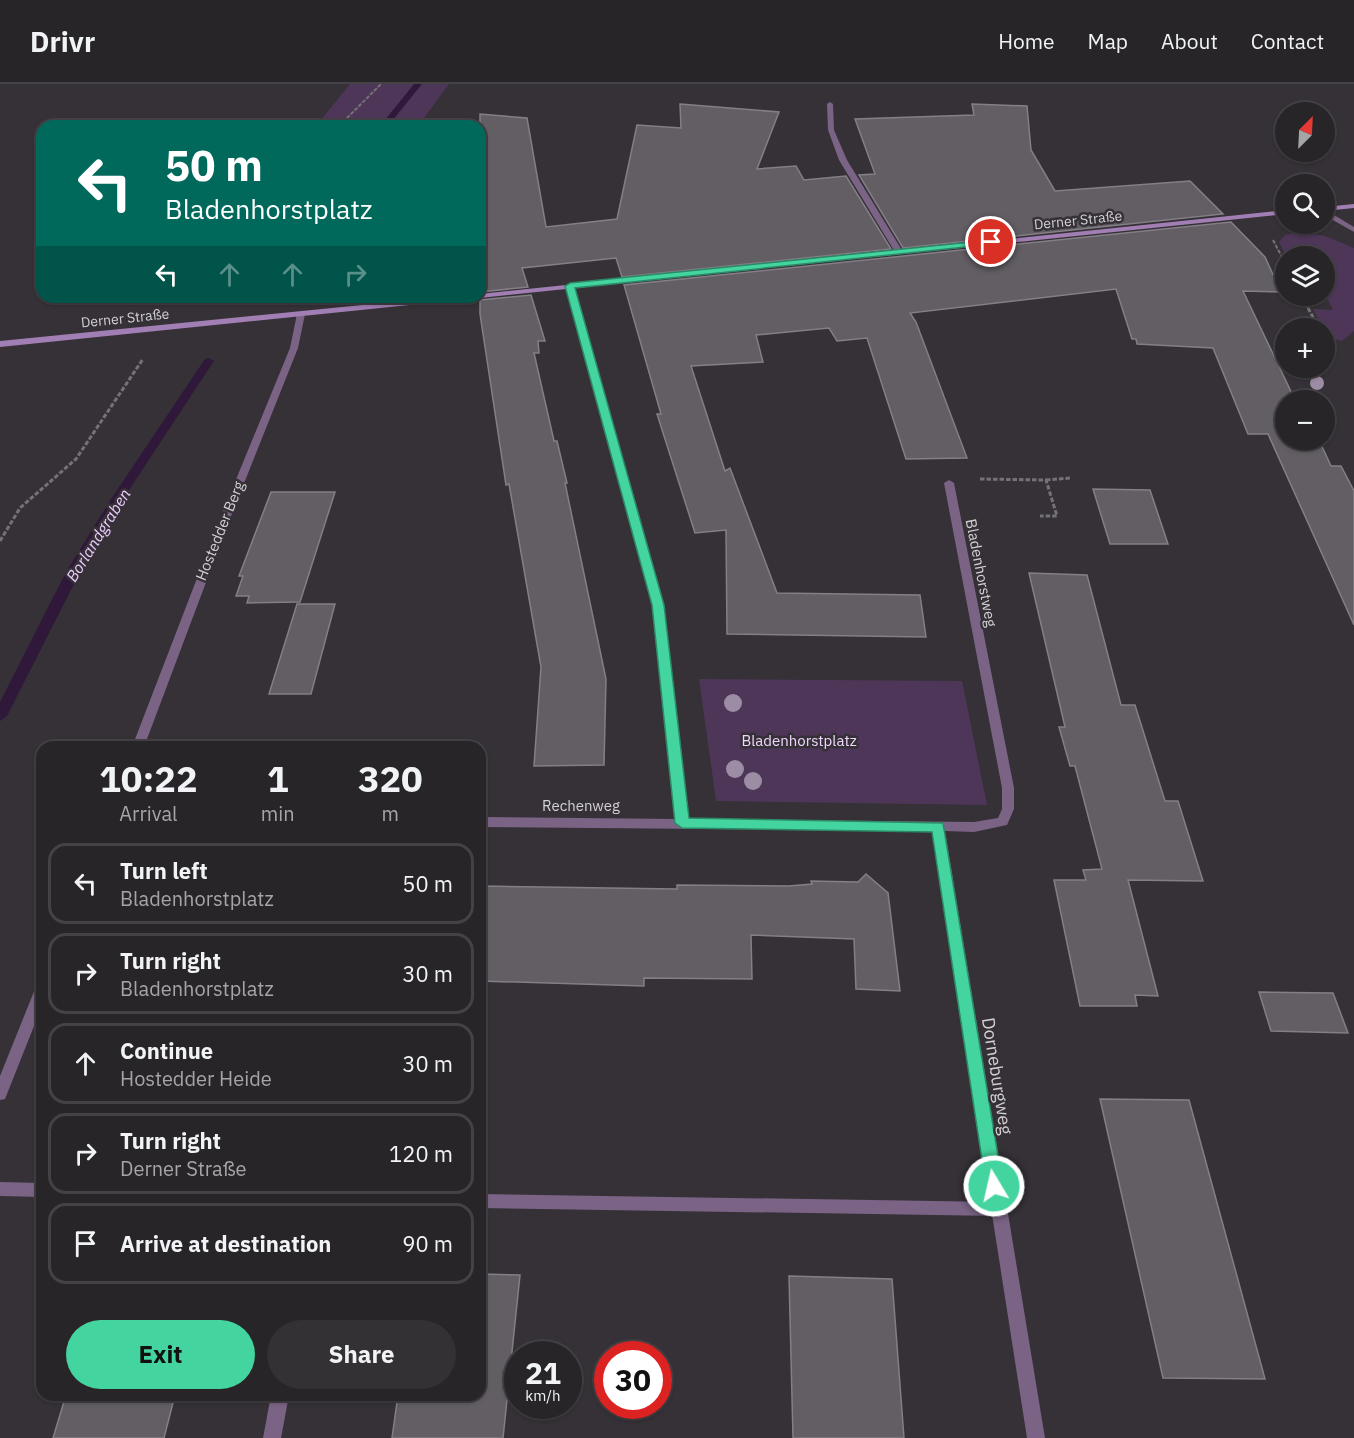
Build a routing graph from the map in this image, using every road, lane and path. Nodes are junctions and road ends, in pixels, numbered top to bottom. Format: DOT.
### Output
graph roads {
  1 [pos="381,84"];
  2 [pos="830,104"];
  3 [pos="345,120"];
  4 [pos="1354,206"];
  5 [pos="1335,209"];
  6 [pos="1275,213"];
  7 [pos="1335,217"];
  8 [pos="1354,230"];
  9 [pos="1268,232"];
  10 [pos="1276,246"];
  11 [pos="899,252"];
  12 [pos="570,286"];
  13 [pos="486,295"];
  14 [pos="409,303"];
  15 [pos="301,314"];
  16 [pos="163,328"];
  17 [pos="0,344"];
  18 [pos="969,478"];
  19 [pos="1070,478"];
  20 [pos="1047,480"];
  21 [pos="949,483"];
  22 [pos="1040,516"];
  23 [pos="0,541"];
  24 [pos="140,741"];
  25 [pos="486,822"];
  26 [pos="682,823"];
  27 [pos="938,827"];
  28 [pos="36,1004"];
  29 [pos="0,1094"];
  30 [pos="0,1189"];
  31 [pos="36,1190"];
  32 [pos="486,1201"];
  33 [pos="998,1209"];
  34 [pos="279,1401"];
  35 [pos="272,1438"];
  36 [pos="1036,1438"];
  1 -- 3 [label="path"];
  2 -- 11 [label="street"];
  4 -- 5 [label="main road"];
  6 -- 11 [label="main road, Derner Straße"];
  7 -- 8 [label="street"];
  9 -- 10 [label="path"];
  11 -- 12 [label="main road, Derner Straße"];
  12 -- 13 [label="main road, Derner Straße"];
  12 -- 26 [label="street"];
  14 -- 15 [label="main road, Derner Straße"];
  15 -- 16 [label="main road, Derner Straße"];
  15 -- 24 [label="street, Hostedder Berg"];
  16 -- 17 [label="main road, Derner Straße"];
  16 -- 23 [label="path"];
  18 -- 20 [label="path"];
  19 -- 20 [label="path"];
  20 -- 22 [label="path"];
  21 -- 27 [label="street, Bladenhorstweg"];
  25 -- 26 [label="street, Rechenweg"];
  26 -- 27 [label="street"];
  27 -- 33 [label="street, Dorneburgweg"];
  28 -- 29 [label="street"];
  30 -- 31 [label="street"];
  32 -- 33 [label="street"];
  33 -- 36 [label="street, Dorneburgweg"];
  34 -- 35 [label="street"];
}
